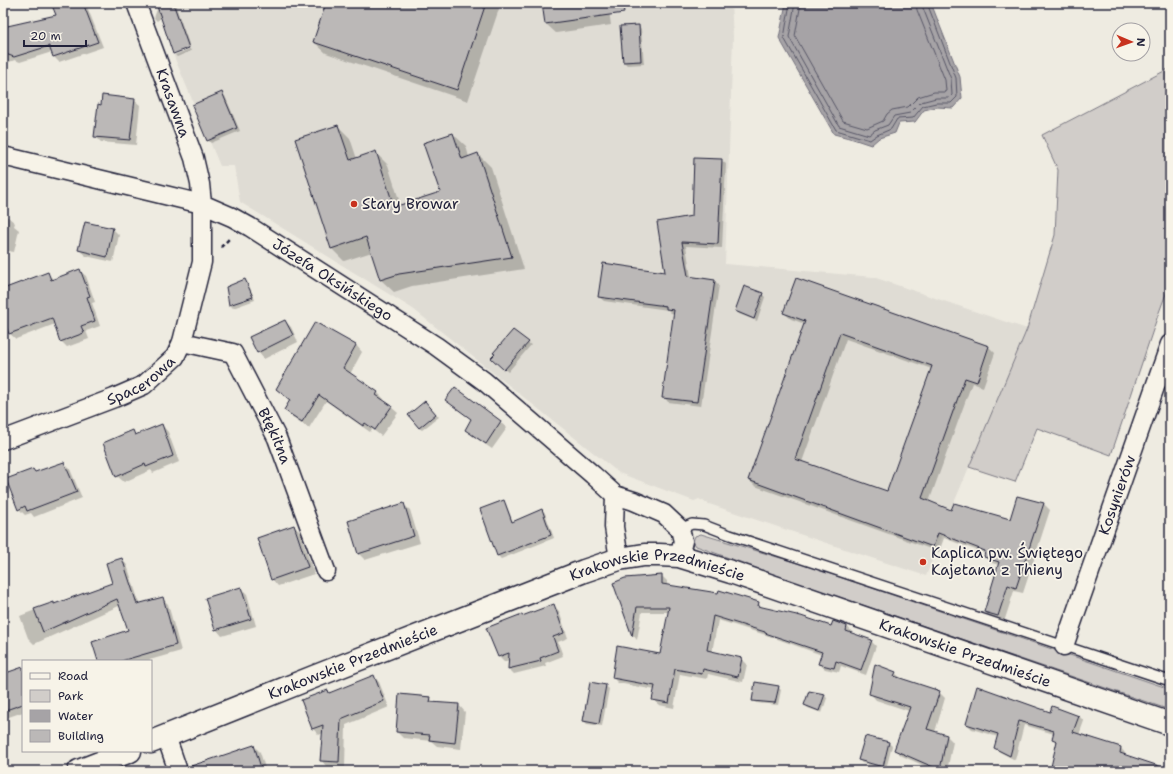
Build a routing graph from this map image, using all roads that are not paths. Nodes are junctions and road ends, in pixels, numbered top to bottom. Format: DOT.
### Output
graph roads {
  1 [pos="136,3"];
  2 [pos="3,156"];
  3 [pos="202,204"];
  4 [pos="182,342"];
  5 [pos="1170,344"];
  6 [pos="3,440"];
  7 [pos="615,495"];
  8 [pos="680,529"];
  9 [pos="679,556"];
  10 [pos="619,559"];
  11 [pos="326,571"];
  12 [pos="1064,646"];
  13 [pos="1170,681"];
  14 [pos="1170,724"];
  15 [pos="158,739"];
  16 [pos="127,752"];
  17 [pos="79,771"];
  18 [pos="178,771"];
  1 -- 3 [label="street, Krasawna"];
  2 -- 3 [label="street, Józefa Oksińskiego"];
  3 -- 4 [label="street, Spacerowa"];
  3 -- 7 [label="street, Józefa Oksińskiego"];
  4 -- 6 [label="street, Spacerowa"];
  4 -- 11 [label="street, Błękitna"];
  5 -- 12 [label="street, Kosynierów"];
  7 -- 8 [label="street, Józefa Oksińskiego"];
  7 -- 10 [label="street"];
  8 -- 9 [label="street"];
  8 -- 12 [label="lane"];
  9 -- 10 [label="street, Krakowskie Przedmieście"];
  9 -- 14 [label="street, Krakowskie Przedmieście"];
  10 -- 15 [label="street, Krakowskie Przedmieście"];
  12 -- 13 [label="lane"];
  15 -- 18 [label="street"];
  16 -- 17 [label="street"];
}
